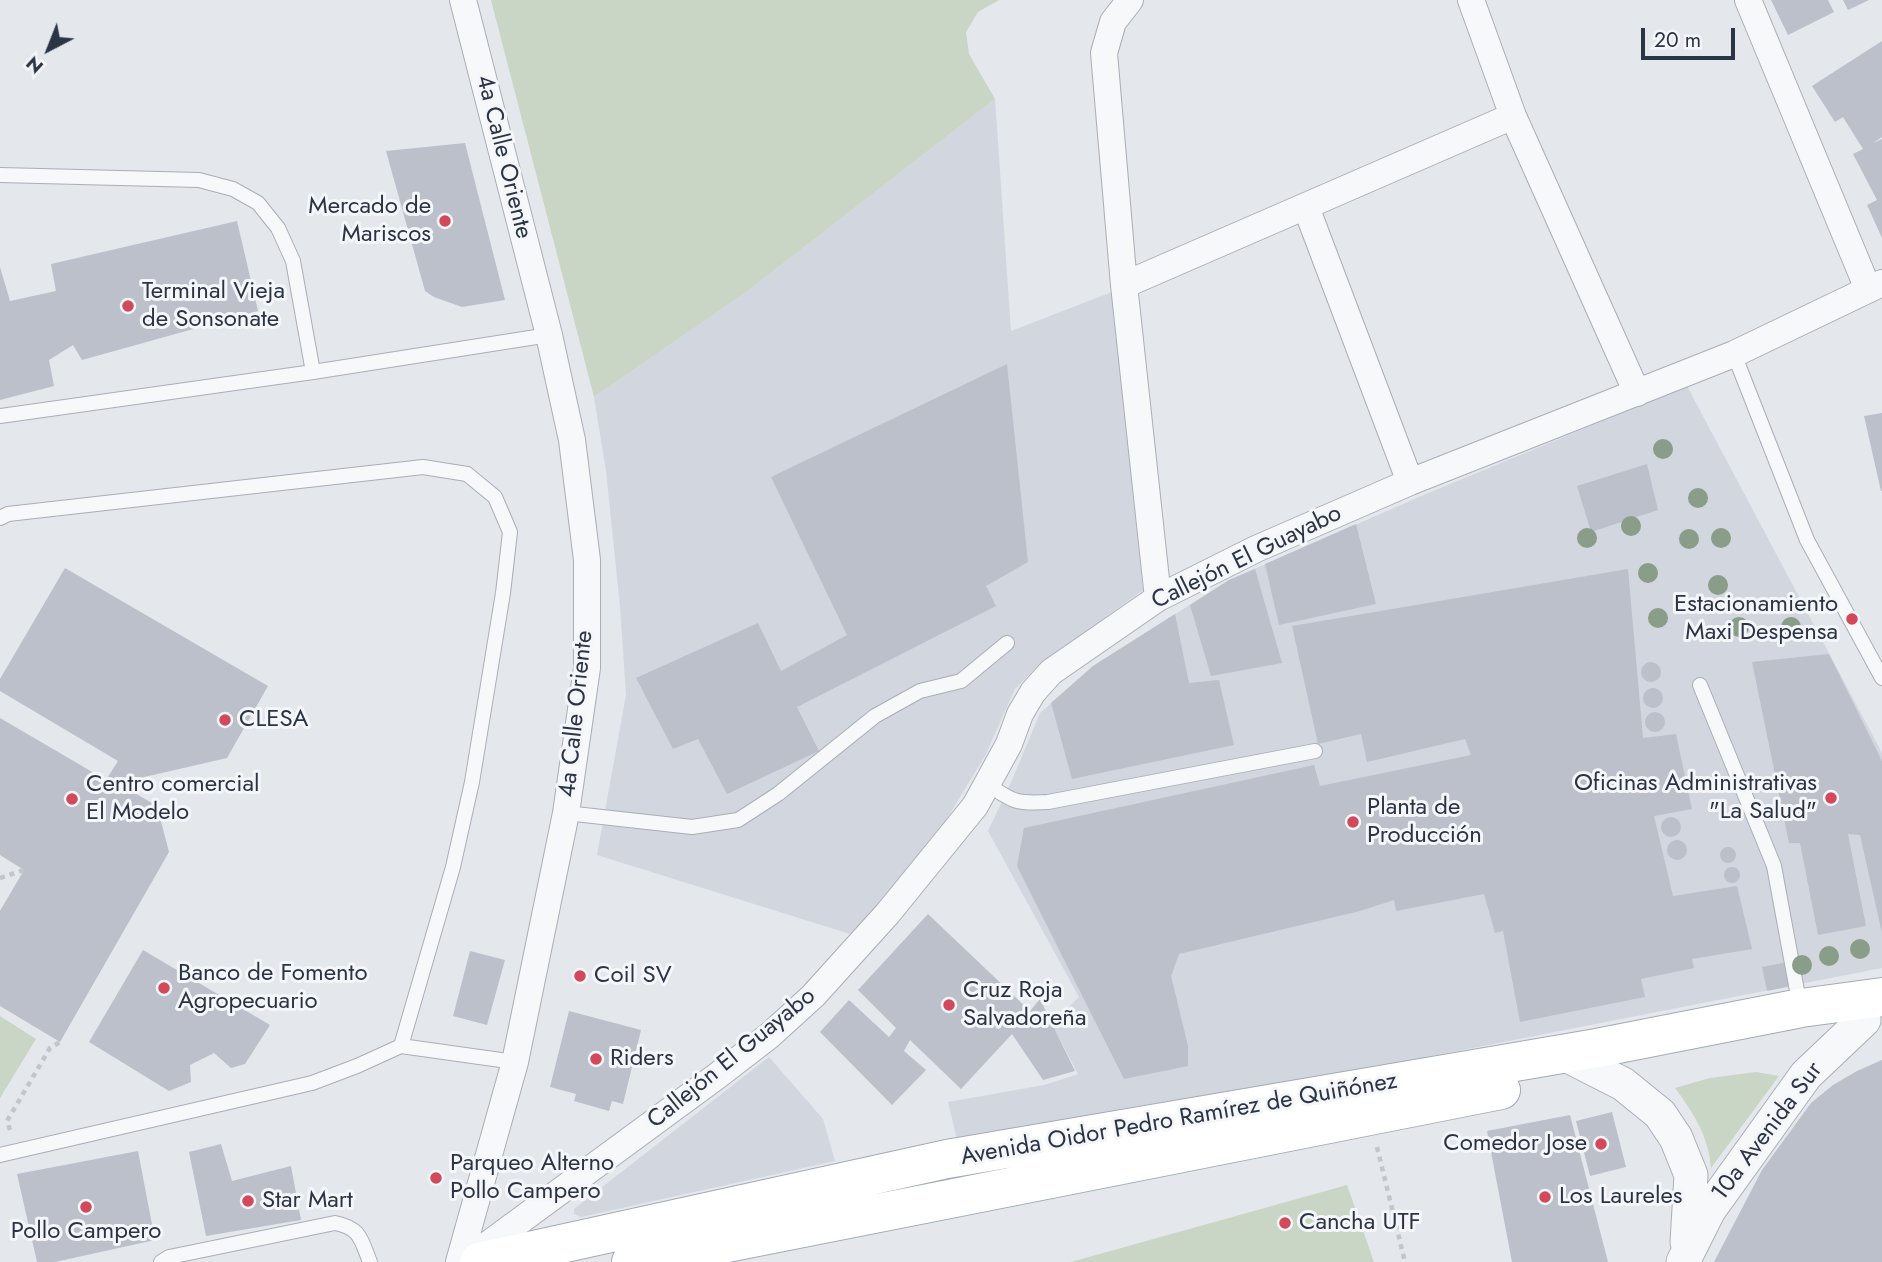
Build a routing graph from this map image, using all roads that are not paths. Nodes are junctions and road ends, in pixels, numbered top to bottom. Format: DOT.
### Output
graph roads {
  1 [pos="463,0"];
  2 [pos="1130,0"];
  3 [pos="1471,0"];
  4 [pos="1748,0"];
  5 [pos="1513,116"];
  6 [pos="0,175"];
  7 [pos="1306,206"];
  8 [pos="1124,285"];
  9 [pos="1875,286"];
  10 [pos="549,335"];
  11 [pos="1734,354"];
  12 [pos="313,372"];
  13 [pos="1637,393"];
  14 [pos="0,416"];
  15 [pos="1410,482"];
  16 [pos="0,518"];
  17 [pos="1158,598"];
  18 [pos="1007,643"];
  19 [pos="1882,678"];
  20 [pos="1700,685"];
  21 [pos="1315,751"];
  22 [pos="987,784"];
  23 [pos="566,813"];
  24 [pos="1801,1008"];
  25 [pos="1876,1011"];
  26 [pos="401,1046"];
  27 [pos="1564,1054"];
  28 [pos="514,1062"];
  29 [pos="1597,1071"];
  30 [pos="0,1155"];
  31 [pos="1685,1259"];
  32 [pos="161,1262"];
  33 [pos="370,1262"];
  34 [pos="462,1262"];
  35 [pos="479,1262"];
  36 [pos="631,1262"];
  1 -- 10 [label="street, 4a Calle Oriente"];
  2 -- 8 [label="street"];
  3 -- 5 [label="street"];
  4 -- 9 [label="street"];
  5 -- 7 [label="street"];
  5 -- 13 [label="street"];
  6 -- 12 [label="lane"];
  7 -- 8 [label="street"];
  7 -- 15 [label="street"];
  8 -- 17 [label="street"];
  9 -- 11 [label="street, Callejón El Guayabo"];
  10 -- 12 [label="lane"];
  10 -- 23 [label="street, 4a Calle Oriente"];
  11 -- 13 [label="street, Callejón El Guayabo"];
  11 -- 19 [label="lane"];
  12 -- 14 [label="lane"];
  13 -- 15 [label="street, Callejón El Guayabo"];
  15 -- 17 [label="street, Callejón El Guayabo"];
  16 -- 26 [label="lane"];
  17 -- 22 [label="street, Callejón El Guayabo"];
  18 -- 23 [label="lane"];
  20 -- 24 [label="lane"];
  21 -- 22 [label="lane"];
  22 -- 34 [label="street, Callejón El Guayabo"];
  23 -- 28 [label="street, 4a Calle Oriente"];
  24 -- 25 [label="main road, Avenida Oidor Pedro Ramírez de Quiñónez"];
  24 -- 27 [label="main road, Avenida Oidor Pedro Ramírez de Quiñónez"];
  25 -- 29 [label="main road, Avenida Oidor Pedro Ramírez de Quiñónez"];
  25 -- 31 [label="street, 10a Avenida Sur"];
  26 -- 28 [label="lane"];
  26 -- 30 [label="lane"];
  27 -- 29 [label="street, 10a Avenida Sur"];
  27 -- 35 [label="main road, Avenida Oidor Pedro Ramírez de Quiñónez"];
  28 -- 34 [label="street, 4a Calle Oriente"];
  29 -- 31 [label="street, 10a Avenida Sur"];
  29 -- 36 [label="main road, Avenida Oidor Pedro Ramírez de Quiñónez"];
  32 -- 33 [label="lane"];
}
